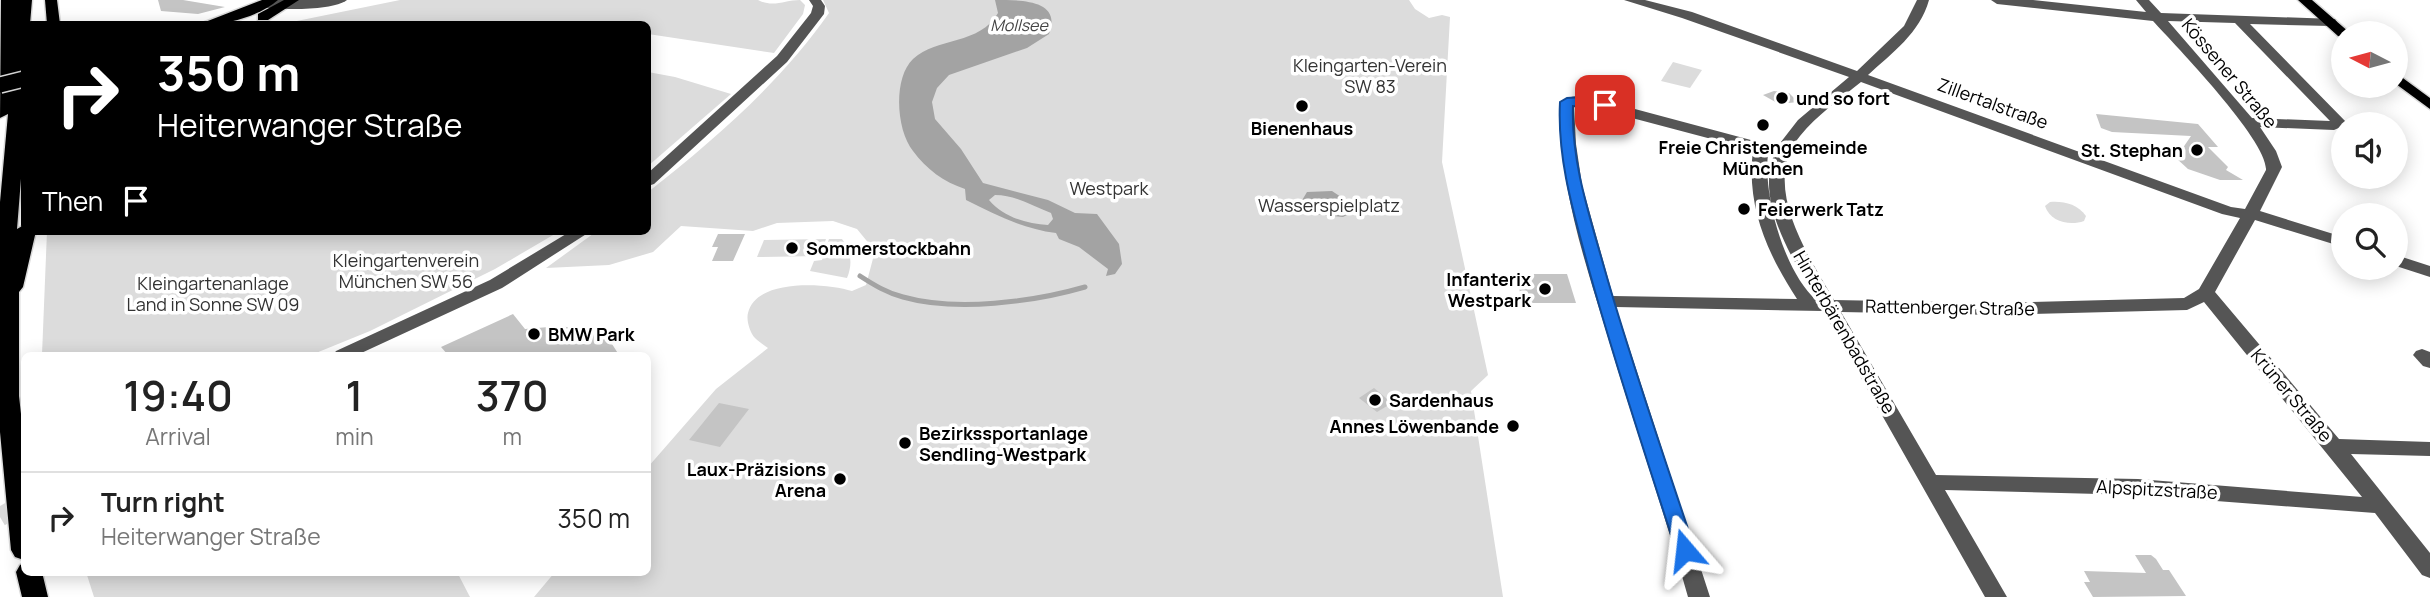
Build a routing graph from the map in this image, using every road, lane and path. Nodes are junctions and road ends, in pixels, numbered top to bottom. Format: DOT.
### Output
graph roads {
  1 [pos="9,0"];
  2 [pos="24,0"];
  3 [pos="51,0"];
  4 [pos="341,0"];
  5 [pos="815,0"];
  6 [pos="1630,0"];
  7 [pos="1923,0"];
  8 [pos="1997,0"];
  9 [pos="2142,0"];
  10 [pos="2304,0"];
  11 [pos="279,2"];
  12 [pos="2157,17"];
  13 [pos="2238,19"];
  14 [pos="23,21"];
  15 [pos="54,21"];
  16 [pos="216,21"];
  17 [pos="245,21"];
  18 [pos="2330,22"];
  19 [pos="21,50"];
  20 [pos="21,69"];
  21 [pos="0,74"];
  22 [pos="1858,77"];
  23 [pos="21,80"];
  24 [pos="0,85"];
  25 [pos="2408,87"];
  26 [pos="2430,105"];
  27 [pos="0,113"];
  28 [pos="2248,122"];
  29 [pos="1761,148"];
  30 [pos="1782,153"];
  31 [pos="651,178"];
  32 [pos="2250,215"];
  33 [pos="25,235"];
  34 [pos="576,235"];
  35 [pos="2331,238"];
  36 [pos="2408,264"];
  37 [pos="2430,272"];
  38 [pos="2206,293"];
  39 [pos="9,299"];
  40 [pos="1605,301"];
  41 [pos="1820,306"];
  42 [pos="349,352"];
  43 [pos="2334,446"];
  44 [pos="2430,449"];
  45 [pos="1931,482"];
  46 [pos="2382,506"];
  47 [pos="21,521"];
  48 [pos="2430,569"];
  49 [pos="30,576"];
  50 [pos="35,597"];
  51 [pos="1699,597"];
  52 [pos="1996,597"];
  1 -- 27 [label="highway"];
  2 -- 14 [label="highway"];
  3 -- 15 [label="main road"];
  4 -- 11 [label="street"];
  5 -- 31 [label="street"];
  6 -- 22 [label="street, Zillertalstraße"];
  7 -- 22 [label="street"];
  8 -- 12 [label="street"];
  9 -- 12 [label="street, Kössener Straße"];
  10 -- 18 [label="main road"];
  11 -- 16 [label="main road"];
  11 -- 17 [label="main road"];
  12 -- 13 [label="street"];
  12 -- 28 [label="street, Kössener Straße"];
  13 -- 18 [label="street"];
  13 -- 28 [label="street"];
  19 -- 39 [label="highway"];
  20 -- 21 [label="main road"];
  22 -- 30 [label="street"];
  22 -- 32 [label="street, Zillertalstraße"];
  23 -- 24 [label="main road, bridge"];
  25 -- 26 [label="main road"];
  28 -- 32 [label="street, Kössener Straße"];
  29 -- 30 [label="street"];
  29 -- 40 [label="street"];
  29 -- 41 [label="street, Hinterbärenbadstraße"];
  30 -- 41 [label="street, Hinterbärenbadstraße"];
  32 -- 35 [label="street, Zillertalstraße"];
  32 -- 38 [label="street"];
  33 -- 39 [label="highway"];
  34 -- 42 [label="street"];
  36 -- 37 [label="street"];
  38 -- 41 [label="street, Rattenberger Straße"];
  38 -- 43 [label="street, Krüner Straße"];
  39 -- 47 [label="highway"];
  40 -- 41 [label="street, Rattenberger Straße"];
  40 -- 51 [label="street"];
  41 -- 45 [label="street, Hinterbärenbadstraße"];
  43 -- 44 [label="street"];
  43 -- 46 [label="street, Krüner Straße"];
  45 -- 46 [label="street, Alpspitzstraße"];
  45 -- 52 [label="street, Hinterbärenbadstraße"];
  46 -- 48 [label="street, Krüner Straße"];
  49 -- 50 [label="highway"];
}
